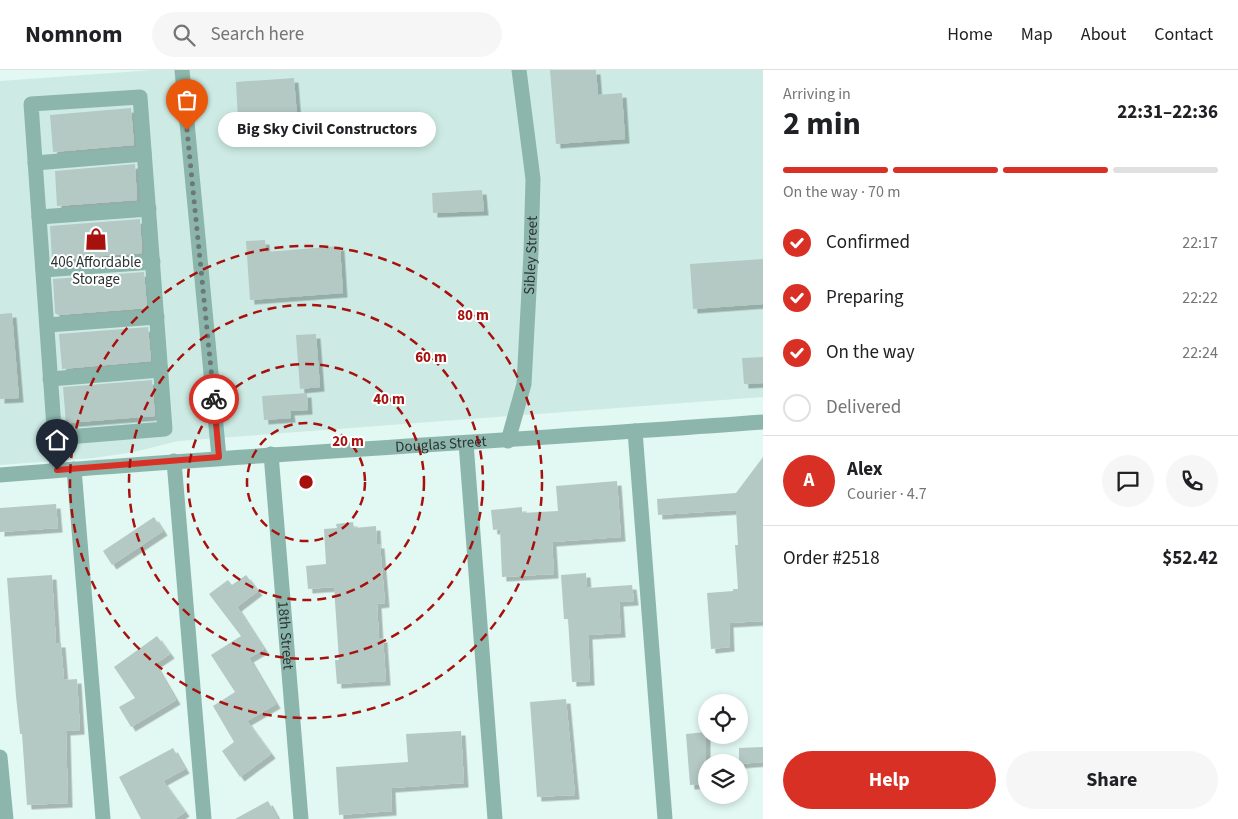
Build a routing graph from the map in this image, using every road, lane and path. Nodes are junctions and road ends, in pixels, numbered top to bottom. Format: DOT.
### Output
graph roads {
  1 [pos="182,70"];
  2 [pos="519,70"];
  3 [pos="144,154"];
  4 [pos="35,163"];
  5 [pos="149,209"];
  6 [pos="39,217"];
  7 [pos="153,262"];
  8 [pos="43,270"];
  9 [pos="156,317"];
  10 [pos="47,325"];
  11 [pos="160,370"];
  12 [pos="50,379"];
  13 [pos="763,422"];
  14 [pos="635,432"];
  15 [pos="54,438"];
  16 [pos="508,441"];
  17 [pos="466,443"];
  18 [pos="271,454"];
  19 [pos="219,457"];
  20 [pos="174,460"];
  21 [pos="74,469"];
  22 [pos="57,470"];
  23 [pos="0,475"];
  24 [pos="0,757"];
  25 [pos="6,819"];
  26 [pos="103,819"];
  27 [pos="204,819"];
  28 [pos="301,819"];
  29 [pos="494,819"];
  30 [pos="665,819"];
  1 -- 19 [label="street"];
  2 -- 16 [label="street, Sibley Street"];
  3 -- 4 [label="street"];
  3 -- 4 [label="street"];
  3 -- 5 [label="street"];
  4 -- 6 [label="street"];
  5 -- 6 [label="street"];
  5 -- 7 [label="street"];
  6 -- 8 [label="street"];
  7 -- 8 [label="street"];
  7 -- 9 [label="street"];
  8 -- 10 [label="street"];
  9 -- 10 [label="street"];
  9 -- 11 [label="street"];
  10 -- 12 [label="street"];
  11 -- 12 [label="street"];
  11 -- 15 [label="street"];
  12 -- 15 [label="street"];
  13 -- 14 [label="street, Douglas Street"];
  14 -- 16 [label="street, Douglas Street"];
  14 -- 30 [label="street"];
  15 -- 22 [label="street"];
  16 -- 17 [label="street, Douglas Street"];
  17 -- 18 [label="street, Douglas Street"];
  17 -- 29 [label="street"];
  18 -- 19 [label="street, Douglas Street"];
  18 -- 28 [label="street, 18th Street"];
  19 -- 20 [label="street, Douglas Street"];
  20 -- 21 [label="street, Douglas Street"];
  20 -- 27 [label="street"];
  21 -- 22 [label="street, Douglas Street"];
  21 -- 26 [label="street"];
  22 -- 23 [label="street, Douglas Street"];
  24 -- 25 [label="street"];
}
